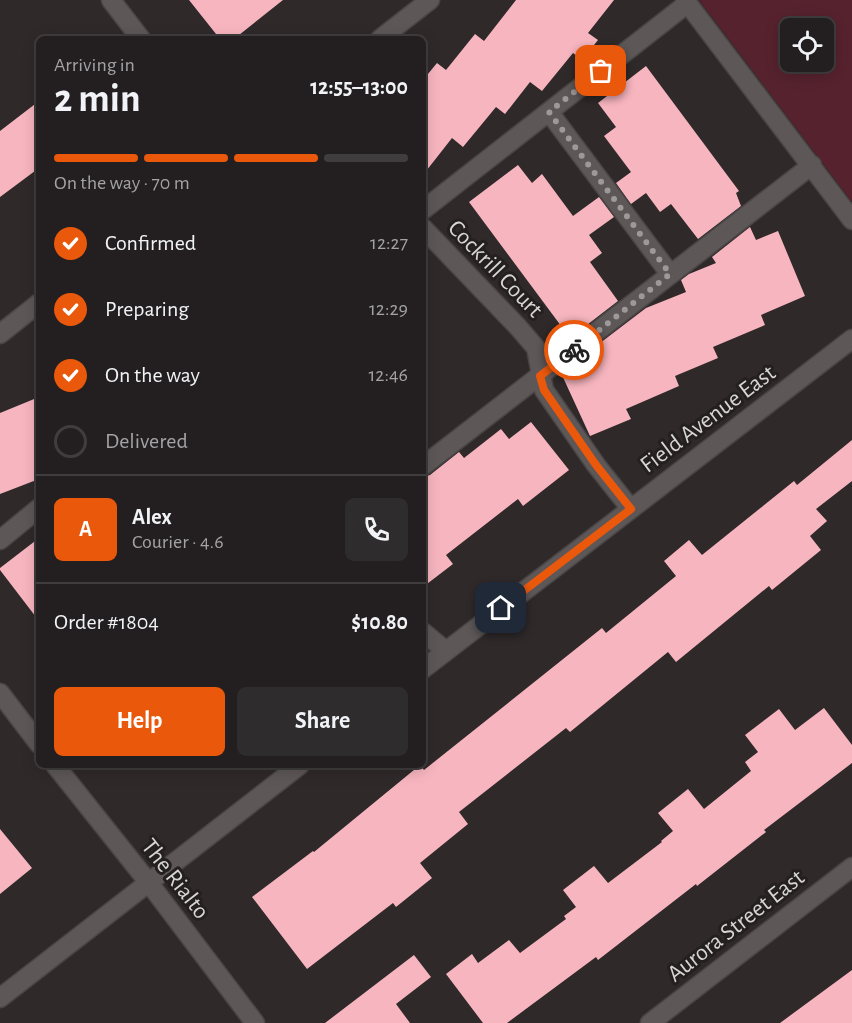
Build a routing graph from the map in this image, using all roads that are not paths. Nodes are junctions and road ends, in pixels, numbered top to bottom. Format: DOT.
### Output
graph roads {
  1 [pos="111,0"];
  2 [pos="430,0"];
  3 [pos="686,1"];
  4 [pos="139,36"];
  5 [pos="384,36"];
  6 [pos="549,112"];
  7 [pos="812,165"];
  8 [pos="426,208"];
  9 [pos="852,220"];
  10 [pos="426,231"];
  11 [pos="670,274"];
  12 [pos="36,305"];
  13 [pos="0,333"];
  14 [pos="852,339"];
  15 [pos="540,376"];
  16 [pos="426,464"];
  17 [pos="631,509"];
  18 [pos="36,510"];
  19 [pos="0,540"];
  20 [pos="426,634"];
  21 [pos="446,651"];
  22 [pos="426,667"];
  23 [pos="0,693"];
  24 [pos="36,740"];
  25 [pos="57,768"];
  26 [pos="296,768"];
  27 [pos="852,867"];
  28 [pos="149,883"];
  29 [pos="0,998"];
  30 [pos="255,1023"];
  31 [pos="650,1023"];
  1 -- 4 [label="street"];
  2 -- 5 [label="street"];
  3 -- 6 [label="street"];
  3 -- 7 [label="street"];
  6 -- 8 [label="street"];
  6 -- 11 [label="street"];
  7 -- 9 [label="street"];
  7 -- 11 [label="street"];
  10 -- 15 [label="street, Cockrill Court"];
  11 -- 15 [label="street"];
  12 -- 13 [label="street"];
  14 -- 17 [label="street, Field Avenue East"];
  15 -- 16 [label="street"];
  15 -- 17 [label="street, Cockrill Court"];
  17 -- 21 [label="street, Field Avenue East"];
  18 -- 19 [label="street"];
  20 -- 21 [label="street"];
  21 -- 22 [label="street, Field Avenue East"];
  23 -- 24 [label="street"];
  25 -- 28 [label="street, The Rialto"];
  26 -- 28 [label="street"];
  27 -- 31 [label="street, Aurora Street East"];
  28 -- 29 [label="street"];
  28 -- 30 [label="street, The Rialto"];
}
